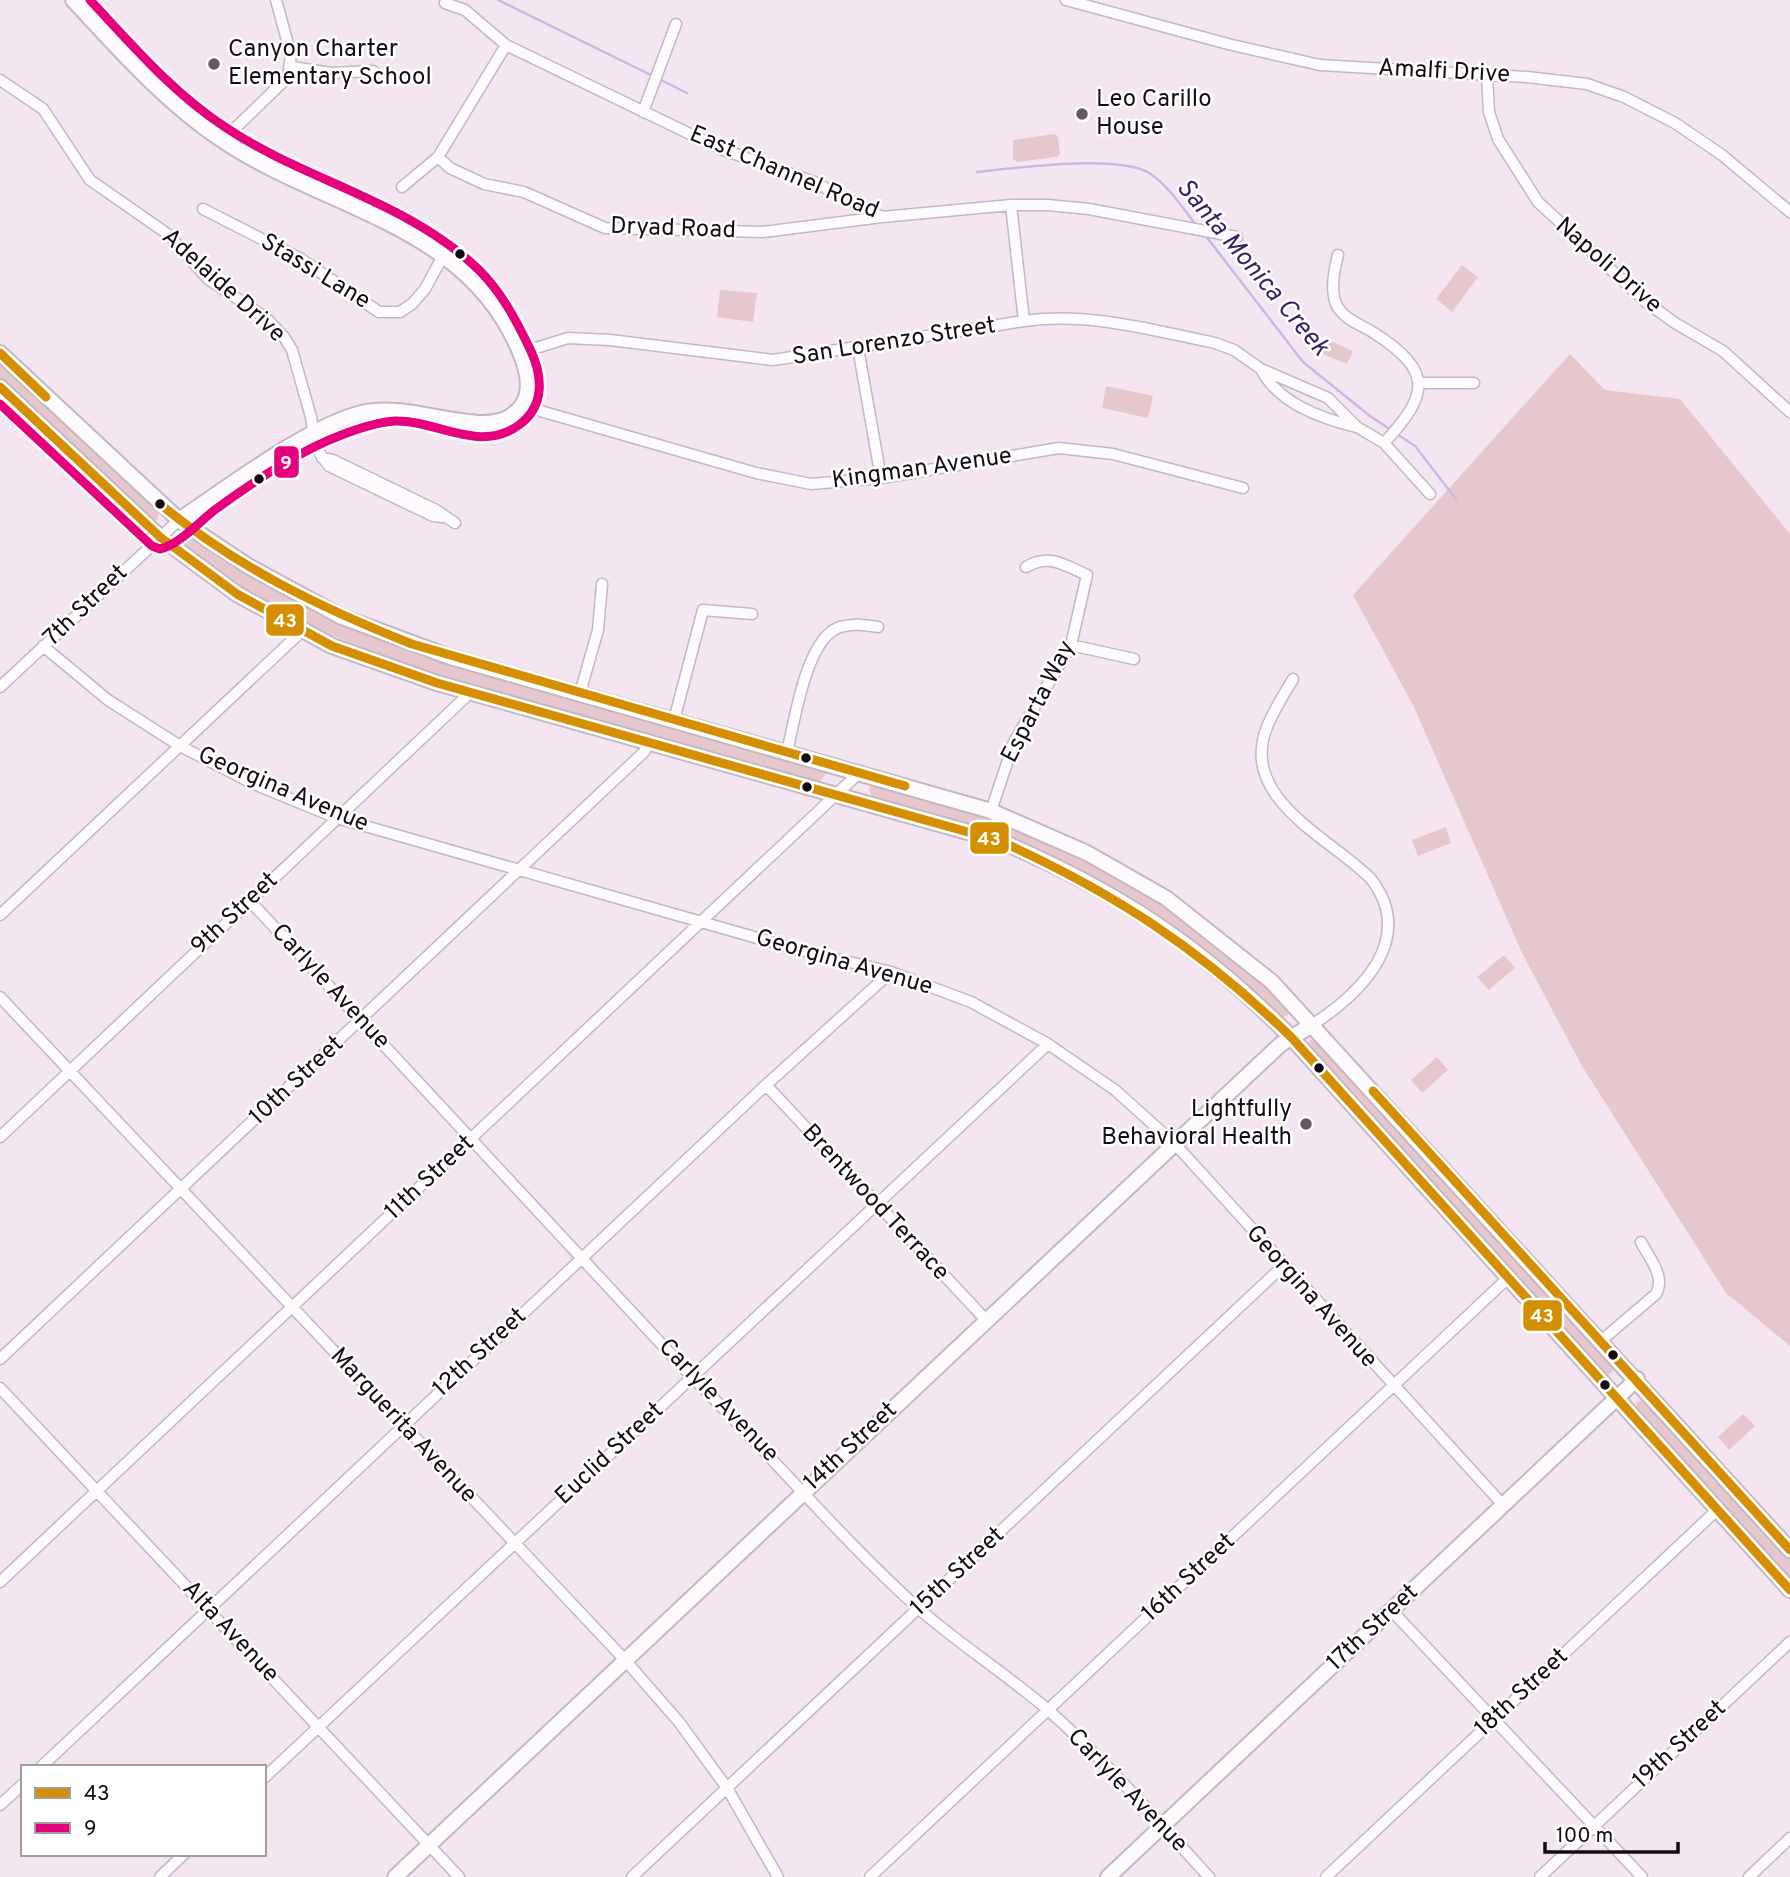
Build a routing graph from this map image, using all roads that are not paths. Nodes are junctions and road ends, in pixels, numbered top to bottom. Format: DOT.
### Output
graph roads {
  1 [pos="73,0"];
  2 [pos="276,0"];
  3 [pos="1066,0"];
  4 [pos="445,3"];
  5 [pos="676,24"];
  6 [pos="506,45"];
  7 [pos="292,67"];
  8 [pos="373,71"];
  9 [pos="1487,75"];
  10 [pos="0,80"];
  11 [pos="643,112"];
  12 [pos="222,141"];
  13 [pos="438,157"];
  14 [pos="402,187"];
  15 [pos="1011,205"];
  16 [pos="203,209"];
  17 [pos="1790,212"];
  18 [pos="881,217"];
  19 [pos="1237,237"];
  20 [pos="444,254"];
  21 [pos="1338,255"];
  22 [pos="1024,321"];
  23 [pos="858,348"];
  24 [pos="0,353"];
  25 [pos="520,353"];
  26 [pos="1261,369"];
  27 [pos="1419,383"];
  28 [pos="1474,383"];
  29 [pos="0,387"];
  30 [pos="523,406"];
  31 [pos="1790,412"];
  32 [pos="1357,427"];
  33 [pos="314,435"];
  34 [pos="1384,443"];
  35 [pos="881,478"];
  36 [pos="1243,488"];
  37 [pos="1430,494"];
  38 [pos="179,520"];
  39 [pos="455,523"];
  40 [pos="160,537"];
  41 [pos="1026,567"];
  42 [pos="602,584"];
  43 [pos="752,614"];
  44 [pos="878,627"];
  45 [pos="302,631"];
  46 [pos="1071,645"];
  47 [pos="43,646"];
  48 [pos="1134,659"];
  49 [pos="1293,679"];
  50 [pos="0,687"];
  51 [pos="471,692"];
  52 [pos="580,693"];
  53 [pos="674,720"];
  54 [pos="650,741"];
  55 [pos="180,746"];
  56 [pos="787,752"];
  57 [pos="859,773"];
  58 [pos="834,794"];
  59 [pos="991,811"];
  60 [pos="337,818"];
  61 [pos="522,871"];
  62 [pos="250,901"];
  63 [pos="0,915"];
  64 [pos="704,921"];
  65 [pos="891,972"];
  66 [pos="0,997"];
  67 [pos="361,1021"];
  68 [pos="1312,1025"];
  69 [pos="1291,1037"];
  70 [pos="1048,1044"];
  71 [pos="70,1071"];
  72 [pos="766,1085"];
  73 [pos="0,1137"];
  74 [pos="472,1140"];
  75 [pos="1175,1144"];
  76 [pos="181,1189"];
  77 [pos="875,1205"];
  78 [pos="1641,1242"];
  79 [pos="582,1258"];
  80 [pos="1283,1266"];
  81 [pos="1507,1278"];
  82 [pos="291,1307"];
  83 [pos="986,1321"];
  84 [pos="1602,1340"];
  85 [pos="0,1359"];
  86 [pos="692,1377"];
  87 [pos="1637,1379"];
  88 [pos="1392,1386"];
  89 [pos="0,1388"];
  90 [pos="1617,1398"];
  91 [pos="403,1425"];
  92 [pos="97,1490"];
  93 [pos="804,1491"];
  94 [pos="1503,1505"];
  95 [pos="1717,1510"];
  96 [pos="514,1544"];
  97 [pos="1788,1544"];
  98 [pos="0,1582"];
  99 [pos="1790,1590"];
  100 [pos="919,1608"];
  101 [pos="208,1609"];
  102 [pos="1392,1611"];
  103 [pos="1790,1642"];
  104 [pos="625,1660"];
  105 [pos="1048,1710"];
  106 [pos="1494,1719"];
  107 [pos="319,1727"];
  108 [pos="43,1765"];
  109 [pos="266,1776"];
  110 [pos="21,1786"];
  111 [pos="727,1788"];
  112 [pos="0,1805"];
  113 [pos="1163,1826"];
  114 [pos="1594,1826"];
  115 [pos="1790,1838"];
  116 [pos="430,1844"];
  117 [pos="182,1856"];
  118 [pos="160,1877"];
  119 [pos="396,1877"];
  120 [pos="459,1877"];
  121 [pos="632,1877"];
  122 [pos="778,1877"];
  123 [pos="870,1877"];
  124 [pos="1108,1877"];
  125 [pos="1209,1877"];
  126 [pos="1326,1877"];
  127 [pos="1540,1877"];
  128 [pos="1642,1877"];
  129 [pos="1749,1877"];
  1 -- 12 [label="main road"];
  2 -- 7 [label="street"];
  3 -- 9 [label="street, Amalfi Drive"];
  4 -- 6 [label="street, East Channel Road"];
  5 -- 11 [label="street"];
  6 -- 11 [label="street, East Channel Road"];
  6 -- 13 [label="street"];
  7 -- 8 [label="street"];
  7 -- 12 [label="street"];
  9 -- 17 [label="street, Amalfi Drive"];
  9 -- 31 [label="street, Napoli Drive"];
  10 -- 33 [label="street, Adelaide Drive"];
  11 -- 18 [label="street, East Channel Road"];
  12 -- 20 [label="main road"];
  13 -- 14 [label="street"];
  13 -- 18 [label="street, Dryad Road"];
  15 -- 18 [label="street, East Channel Road"];
  15 -- 19 [label="street, East Channel Road"];
  15 -- 22 [label="street"];
  16 -- 20 [label="street, Stassi Lane"];
  20 -- 25 [label="main road"];
  21 -- 27 [label="street"];
  22 -- 23 [label="street, San Lorenzo Street"];
  22 -- 26 [label="street, San Lorenzo Street"];
  23 -- 25 [label="street, San Lorenzo Street"];
  23 -- 35 [label="street"];
  24 -- 38 [label="main road"];
  25 -- 30 [label="main road"];
  26 -- 32 [label="street, San Lorenzo Street"];
  26 -- 32 [label="street, San Lorenzo Street"];
  27 -- 28 [label="street"];
  27 -- 34 [label="street"];
  29 -- 40 [label="main road"];
  30 -- 33 [label="main road, 7th Street"];
  30 -- 35 [label="street, Kingman Avenue"];
  32 -- 34 [label="street, San Lorenzo Street"];
  33 -- 38 [label="main road, 7th Street"];
  33 -- 39 [label="street, Adelaide Drive"];
  34 -- 37 [label="street, San Lorenzo Street"];
  35 -- 36 [label="street, Kingman Avenue"];
  38 -- 40 [label="street, 7th Street"];
  38 -- 52 [label="main road"];
  40 -- 45 [label="main road"];
  40 -- 47 [label="street, 7th Street"];
  41 -- 46 [label="street, Esparta Way"];
  42 -- 52 [label="street"];
  43 -- 53 [label="street"];
  44 -- 56 [label="street"];
  45 -- 51 [label="main road"];
  45 -- 55 [label="street"];
  46 -- 48 [label="street"];
  46 -- 59 [label="street, Esparta Way"];
  47 -- 50 [label="street, 7th Street"];
  47 -- 55 [label="street, Georgina Avenue"];
  49 -- 68 [label="street"];
  51 -- 54 [label="main road"];
  51 -- 60 [label="street, 9th Street"];
  52 -- 53 [label="main road"];
  53 -- 56 [label="main road"];
  54 -- 58 [label="main road"];
  54 -- 61 [label="street, 10th Street"];
  55 -- 60 [label="street, Georgina Avenue"];
  55 -- 63 [label="street"];
  56 -- 57 [label="main road"];
  57 -- 58 [label="street, 11th Street"];
  57 -- 59 [label="main road"];
  58 -- 64 [label="street, 11th Street"];
  58 -- 69 [label="main road"];
  59 -- 68 [label="main road"];
  60 -- 61 [label="street, Georgina Avenue"];
  60 -- 62 [label="street, 9th Street"];
  61 -- 64 [label="street, Georgina Avenue"];
  61 -- 67 [label="street, 10th Street"];
  62 -- 67 [label="street, Carlyle Avenue"];
  62 -- 71 [label="street, 9th Street"];
  64 -- 65 [label="street, Georgina Avenue"];
  64 -- 74 [label="street, 11th Street"];
  65 -- 70 [label="street, Georgina Avenue"];
  65 -- 72 [label="street, 12th Street"];
  66 -- 71 [label="street, Marguerita Avenue"];
  67 -- 74 [label="street, Carlyle Avenue"];
  67 -- 76 [label="street, 10th Street"];
  68 -- 69 [label="main road, 14th Street"];
  68 -- 84 [label="main road"];
  69 -- 75 [label="main road, 14th Street"];
  69 -- 81 [label="main road"];
  70 -- 75 [label="street, Georgina Avenue"];
  70 -- 77 [label="street, Euclid Street"];
  71 -- 73 [label="street, 9th Street"];
  71 -- 76 [label="street, Marguerita Avenue"];
  72 -- 77 [label="street, Brentwood Terrace"];
  72 -- 79 [label="street, 12th Street"];
  74 -- 79 [label="street, Carlyle Avenue"];
  74 -- 82 [label="street, 11th Street"];
  75 -- 80 [label="street, Georgina Avenue"];
  75 -- 83 [label="main road, 14th Street"];
  76 -- 82 [label="street, Marguerita Avenue"];
  76 -- 85 [label="street, 10th Street"];
  77 -- 83 [label="street, Brentwood Terrace"];
  77 -- 86 [label="street, Euclid Street"];
  78 -- 84 [label="street"];
  79 -- 86 [label="street, Carlyle Avenue"];
  79 -- 91 [label="street, 12th Street"];
  80 -- 88 [label="street, Georgina Avenue"];
  80 -- 100 [label="street, 15th Street"];
  81 -- 88 [label="street, 16th Street"];
  81 -- 90 [label="main road"];
  82 -- 91 [label="street, Marguerita Avenue"];
  82 -- 92 [label="street, 11th Street"];
  83 -- 93 [label="main road, 14th Street"];
  84 -- 87 [label="main road"];
  86 -- 93 [label="street, Carlyle Avenue"];
  86 -- 96 [label="street, Euclid Street"];
  87 -- 90 [label="main road, 17th Street"];
  87 -- 97 [label="main road"];
  88 -- 94 [label="street, Georgina Avenue"];
  88 -- 105 [label="street, 16th Street"];
  89 -- 92 [label="street, Alta Avenue"];
  90 -- 94 [label="main road, 17th Street"];
  90 -- 95 [label="main road"];
  91 -- 96 [label="street, Marguerita Avenue"];
  91 -- 101 [label="street, 12th Street"];
  92 -- 98 [label="street, 11th Street"];
  92 -- 101 [label="street, Alta Avenue"];
  93 -- 100 [label="street, Carlyle Avenue"];
  93 -- 104 [label="main road, 14th Street"];
  94 -- 102 [label="main road, 17th Street"];
  95 -- 99 [label="main road"];
  95 -- 106 [label="street, 18th Street"];
  96 -- 104 [label="street, Marguerita Avenue"];
  96 -- 107 [label="street, Euclid Street"];
  100 -- 105 [label="street, Carlyle Avenue"];
  100 -- 111 [label="street, 15th Street"];
  101 -- 107 [label="street, Alta Avenue"];
  101 -- 108 [label="street, 12th Street"];
  102 -- 106 [label="street"];
  102 -- 113 [label="main road, 17th Street"];
  103 -- 114 [label="street, 19th Street"];
  104 -- 111 [label="street, Marguerita Avenue"];
  104 -- 116 [label="main road, 14th Street"];
  105 -- 113 [label="street, Carlyle Avenue"];
  105 -- 123 [label="street, 16th Street"];
  106 -- 114 [label="street"];
  106 -- 126 [label="street, 18th Street"];
  107 -- 109 [label="street, Euclid Street"];
  107 -- 116 [label="street, Alta Avenue"];
  110 -- 112 [label="street"];
  111 -- 121 [label="street, 15th Street"];
  111 -- 122 [label="street, Marguerita Avenue"];
  113 -- 124 [label="main road, 17th Street"];
  113 -- 125 [label="street, Carlyle Avenue"];
  114 -- 127 [label="street, 19th Street"];
  114 -- 128 [label="street"];
  115 -- 129 [label="street"];
  116 -- 119 [label="main road, 14th Street"];
  116 -- 120 [label="street, Alta Avenue"];
  117 -- 118 [label="street"];
}
